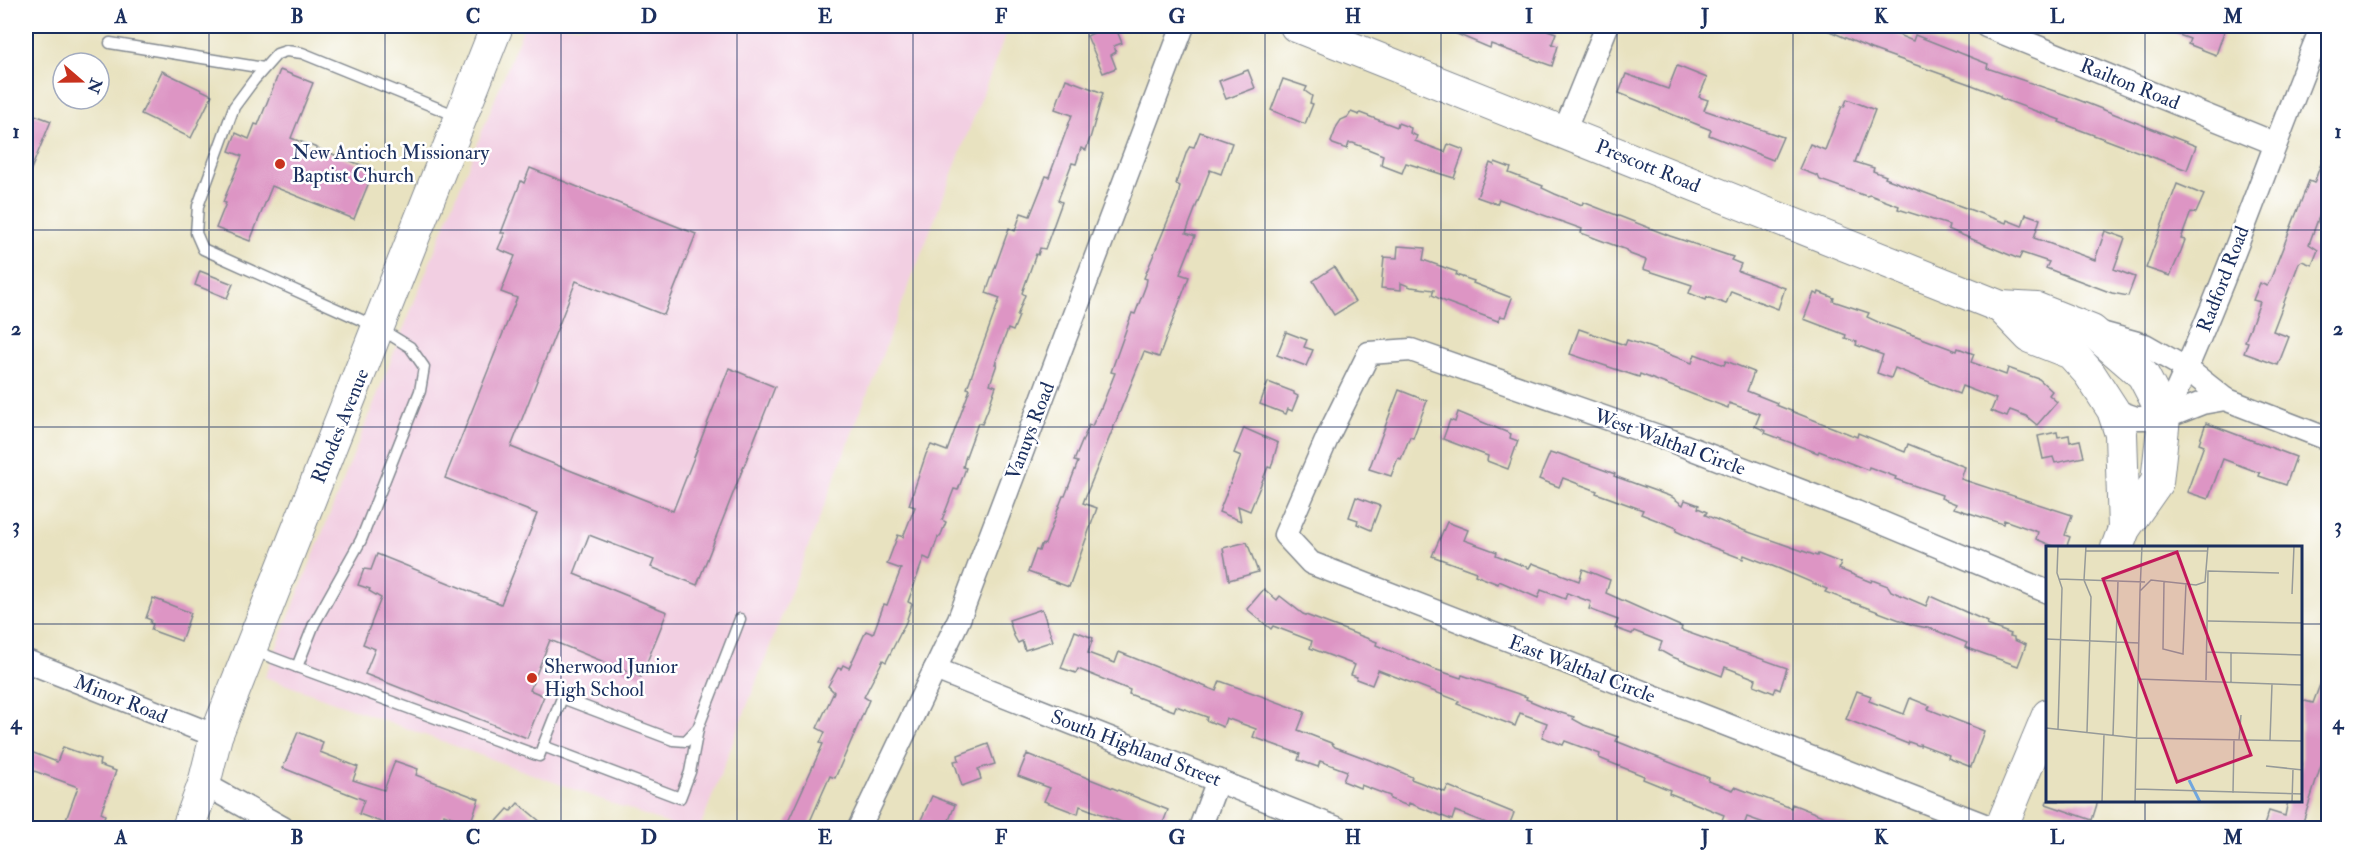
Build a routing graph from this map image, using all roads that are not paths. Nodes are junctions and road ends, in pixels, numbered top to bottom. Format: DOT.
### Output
graph roads {
  1 [pos="496,26"];
  2 [pos="1183,26"];
  3 [pos="1296,26"];
  4 [pos="1607,26"];
  5 [pos="1986,26"];
  6 [pos="2322,26"];
  7 [pos="110,43"];
  8 [pos="264,69"];
  9 [pos="460,118"];
  10 [pos="1564,132"];
  11 [pos="2274,143"];
  12 [pos="2001,307"];
  13 [pos="379,328"];
  14 [pos="2092,331"];
  15 [pos="2187,369"];
  16 [pos="2225,399"];
  17 [pos="2113,410"];
  18 [pos="2164,418"];
  19 [pos="1329,434"];
  20 [pos="2328,439"];
  21 [pos="2121,538"];
  22 [pos="2046,591"];
  23 [pos="740,619"];
  24 [pos="251,650"];
  25 [pos="26,661"];
  26 [pos="297,667"];
  27 [pos="935,669"];
  28 [pos="2046,720"];
  29 [pos="698,728"];
  30 [pos="216,736"];
  31 [pos="543,746"];
  32 [pos="1218,780"];
  33 [pos="204,784"];
  34 [pos="188,828"];
  35 [pos="283,828"];
  36 [pos="859,828"];
  37 [pos="1200,828"];
  38 [pos="1336,828"];
  39 [pos="1992,828"];
  40 [pos="2001,828"];
  1 -- 9 [label="main road, Rhodes Avenue"];
  2 -- 27 [label="street, Vanuys Road"];
  3 -- 10 [label="main road, Prescott Road"];
  4 -- 10 [label="street"];
  5 -- 11 [label="street, Railton Road"];
  6 -- 11 [label="street, Radford Road"];
  7 -- 8 [label="lane"];
  8 -- 9 [label="lane"];
  8 -- 13 [label="lane"];
  9 -- 13 [label="main road, Rhodes Avenue"];
  10 -- 12 [label="main road, Prescott Road"];
  11 -- 15 [label="street, Radford Road"];
  12 -- 14 [label="main road, Prescott Road"];
  12 -- 17 [label="main road, Prescott Road"];
  13 -- 24 [label="main road, Rhodes Avenue"];
  13 -- 26 [label="lane"];
  14 -- 15 [label="street, Prescott Road"];
  14 -- 18 [label="main road, Prescott Road"];
  15 -- 16 [label="street, Prescott Road"];
  15 -- 18 [label="street, Radford Road"];
  16 -- 18 [label="street"];
  16 -- 20 [label="street, Prescott Road"];
  17 -- 18 [label="street"];
  17 -- 21 [label="main road, Radford Road"];
  18 -- 21 [label="main road, Radford Road"];
  19 -- 22 [label="street, West Walthal Circle"];
  19 -- 39 [label="street, East Walthal Circle"];
  23 -- 29 [label="lane"];
  24 -- 26 [label="lane"];
  24 -- 30 [label="main road, Rhodes Avenue"];
  25 -- 30 [label="street, Minor Road"];
  26 -- 31 [label="lane"];
  27 -- 32 [label="street, South Highland Street"];
  27 -- 36 [label="street, Vanuys Road"];
  28 -- 40 [label="main road"];
  29 -- 31 [label="lane"];
  29 -- 31 [label="lane"];
  30 -- 33 [label="main road, Rhodes Avenue"];
  32 -- 37 [label="street"];
  32 -- 38 [label="street, South Highland Street"];
  33 -- 34 [label="main road, Rhodes Avenue"];
  33 -- 35 [label="street"];
}
